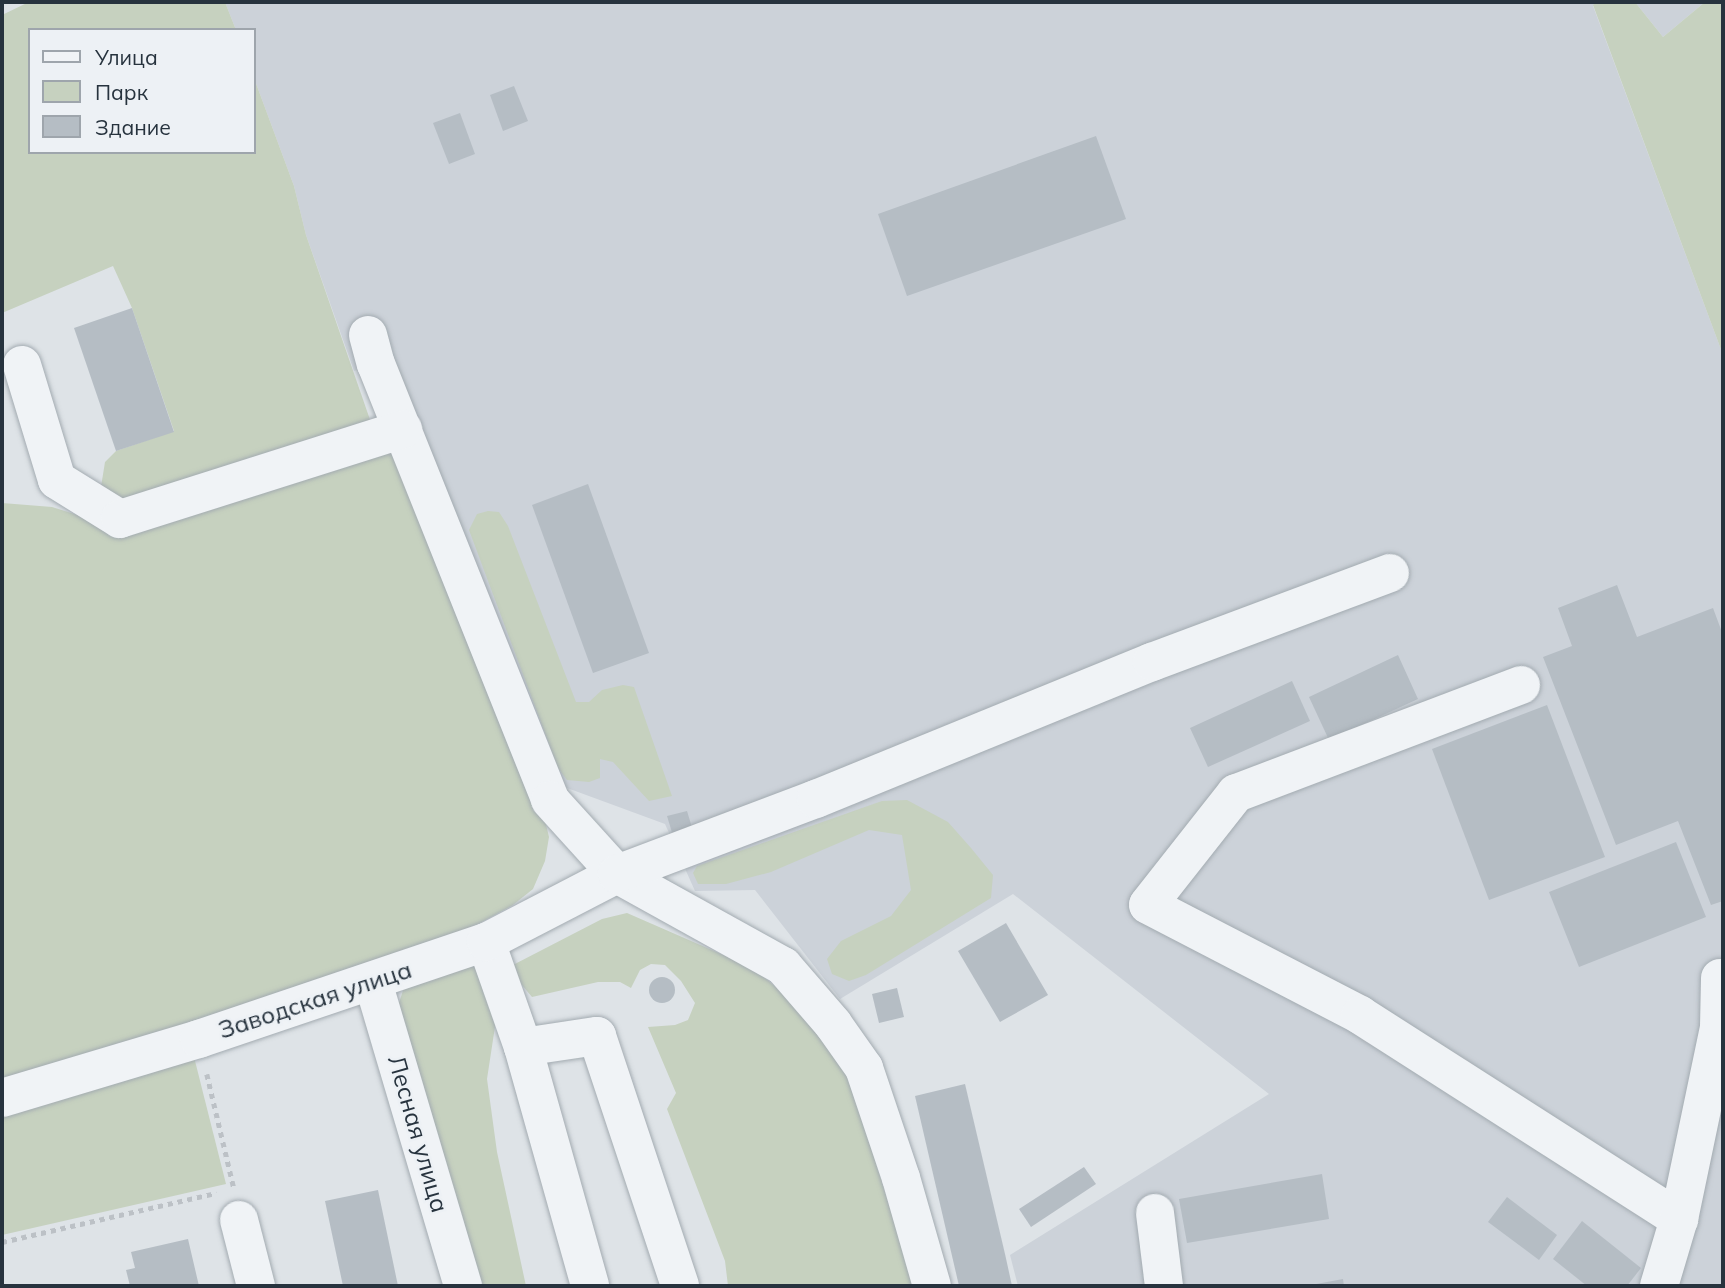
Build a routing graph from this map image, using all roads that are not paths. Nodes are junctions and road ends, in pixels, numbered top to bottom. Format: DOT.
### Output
graph roads {
  1 [pos="368,335"];
  2 [pos="22,365"];
  3 [pos="403,429"];
  4 [pos="1390,573"];
  5 [pos="1521,685"];
  6 [pos="617,874"];
  7 [pos="486,942"];
  8 [pos="1720,978"];
  9 [pos="373,982"];
  10 [pos="523,1047"];
  11 [pos="2,1098"];
  12 [pos="1155,1213"];
  13 [pos="1679,1219"];
  14 [pos="239,1220"];
  15 [pos="256,1286"];
  16 [pos="463,1286"];
  17 [pos="590,1286"];
  18 [pos="680,1286"];
  19 [pos="932,1286"];
  20 [pos="1164,1286"];
  21 [pos="1658,1286"];
  1 -- 3 [label="street"];
  2 -- 3 [label="street"];
  3 -- 6 [label="street"];
  4 -- 6 [label="street, Заводская улица"];
  5 -- 13 [label="street"];
  6 -- 7 [label="street, Заводская улица"];
  6 -- 19 [label="street"];
  7 -- 9 [label="street, Заводская улица"];
  7 -- 10 [label="street"];
  8 -- 13 [label="street"];
  9 -- 11 [label="street, Заводская улица"];
  9 -- 16 [label="street, Лесная улица"];
  10 -- 17 [label="street"];
  10 -- 18 [label="street"];
  12 -- 20 [label="street"];
  13 -- 21 [label="street"];
  14 -- 15 [label="street"];
}
